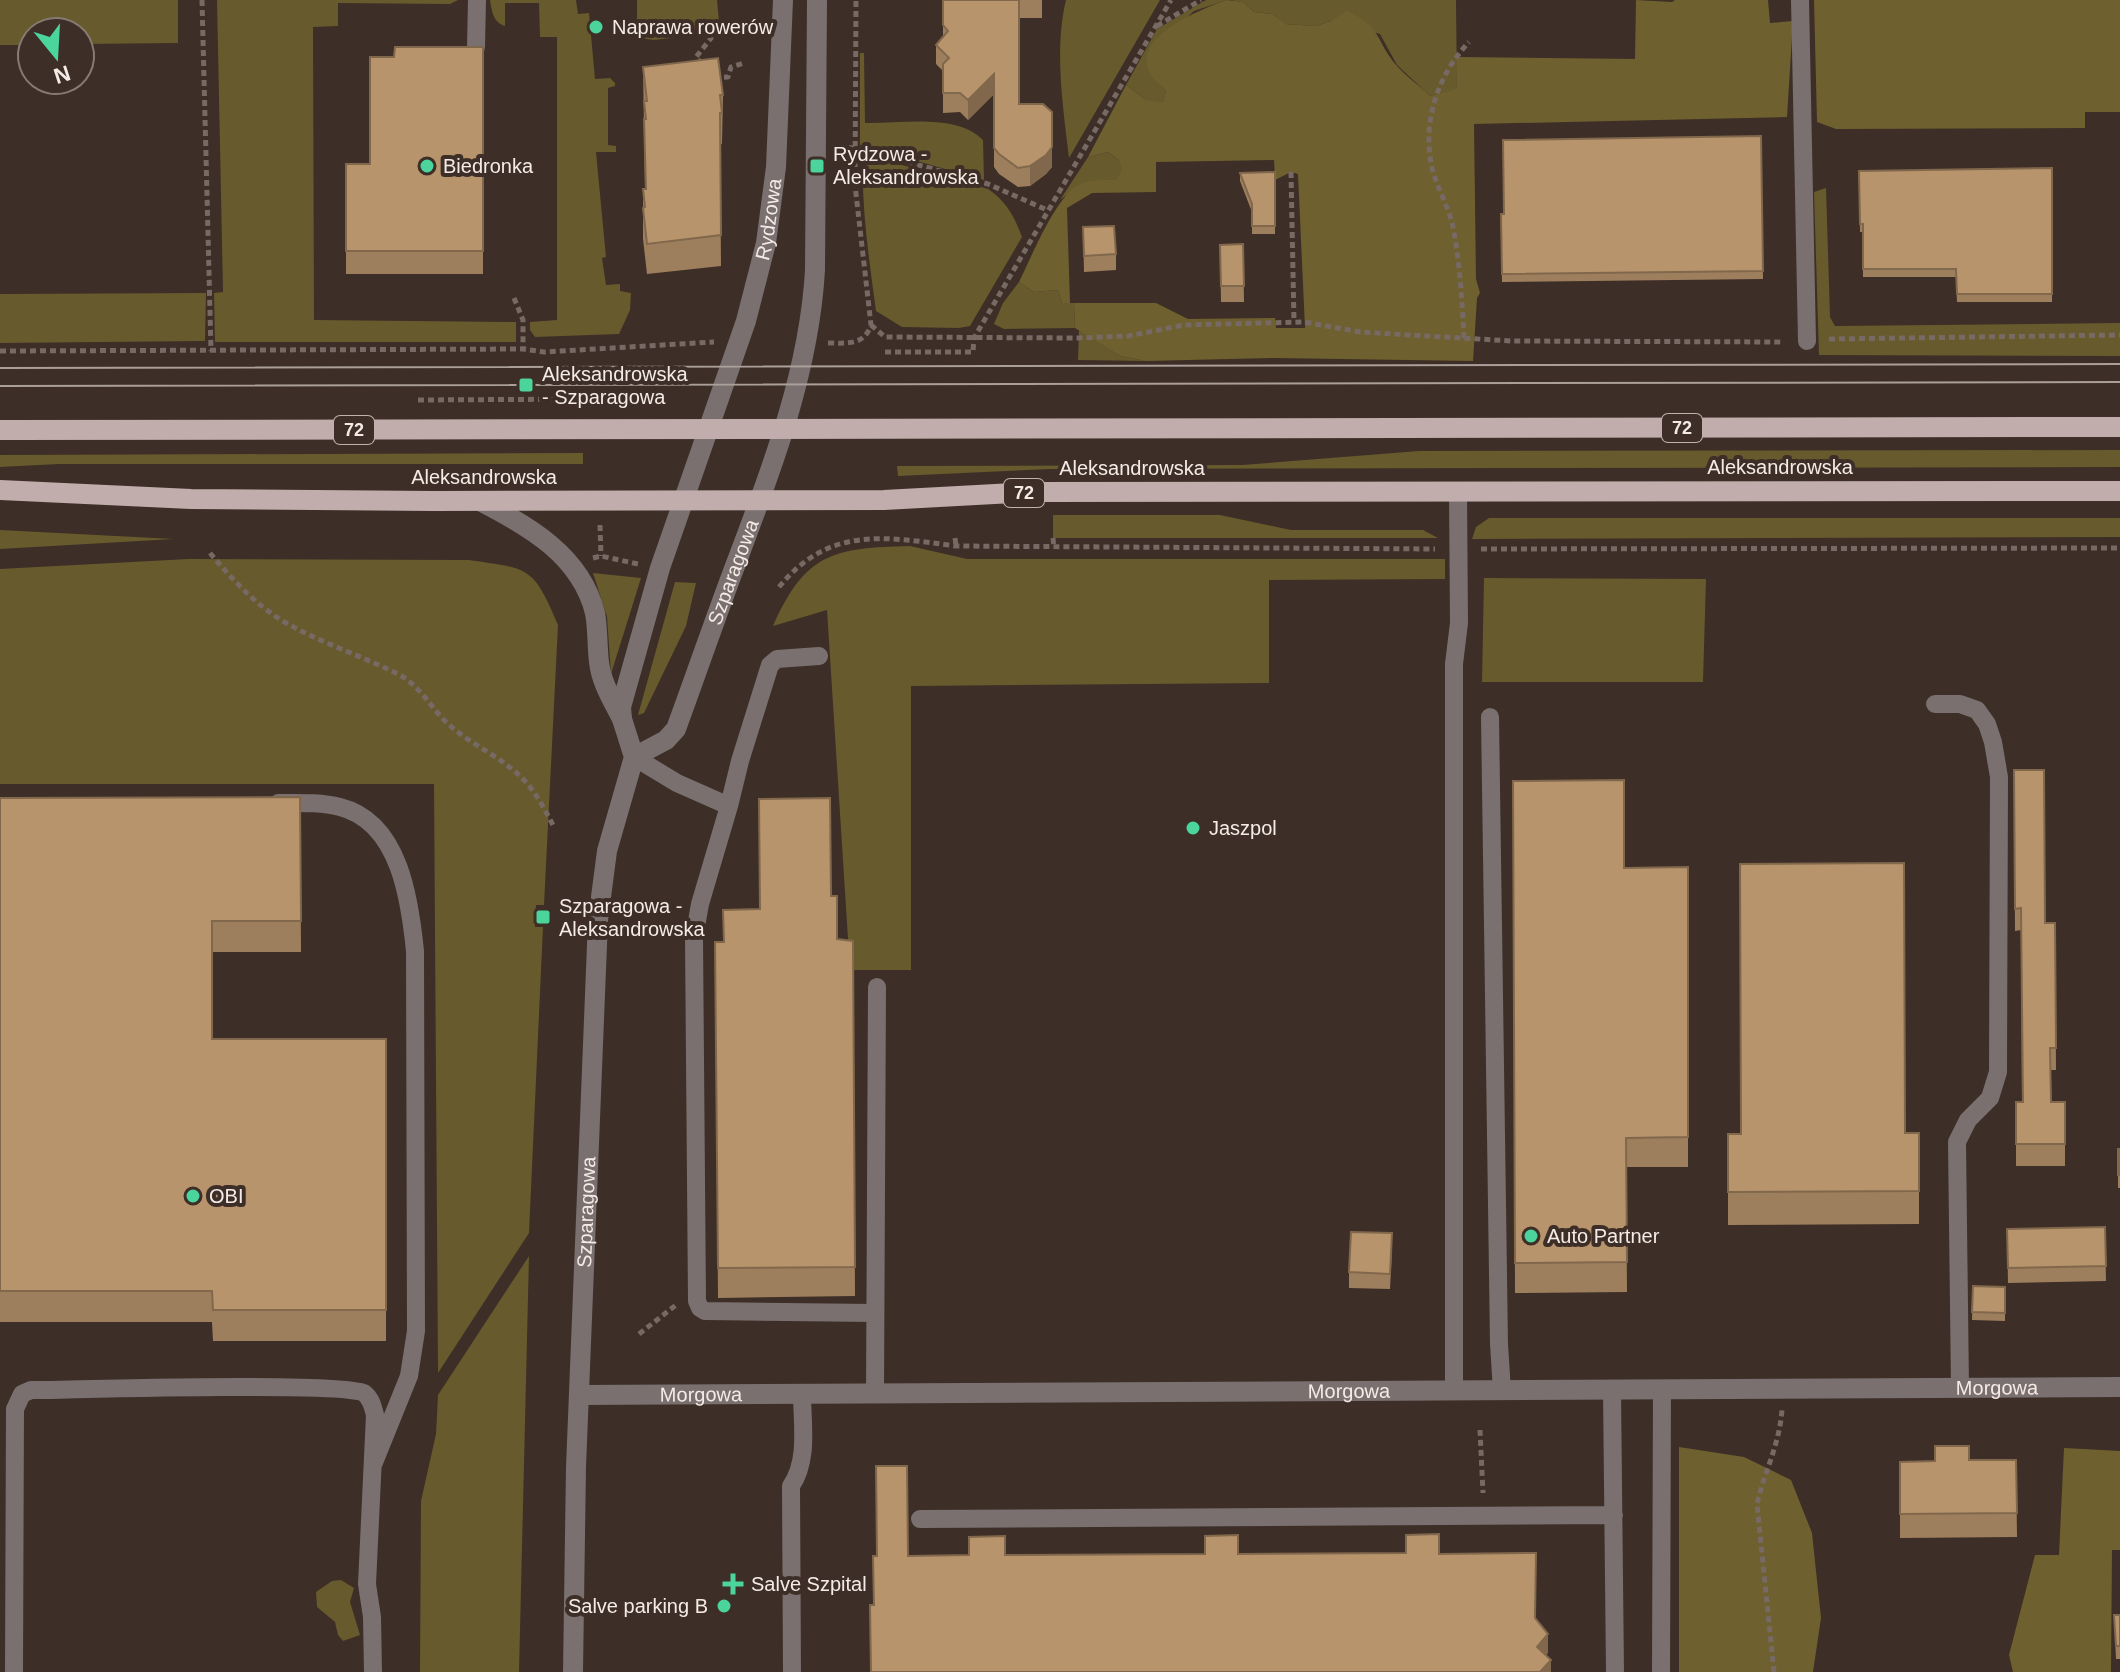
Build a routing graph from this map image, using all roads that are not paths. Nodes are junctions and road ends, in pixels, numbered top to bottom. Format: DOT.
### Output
graph roads {
  1 [pos="477,0"];
  2 [pos="783,0"];
  3 [pos="817,0"];
  4 [pos="1800,0"];
  5 [pos="476,47"];
  6 [pos="1807,341"];
  7 [pos="2120,427"];
  8 [pos="707,429"];
  9 [pos="0,430"];
  10 [pos="783,430"];
  11 [pos="0,490"];
  12 [pos="2120,491"];
  13 [pos="1458,492"];
  14 [pos="682,500"];
  15 [pos="480,501"];
  16 [pos="760,501"];
  17 [pos="819,656"];
  18 [pos="1935,704"];
  19 [pos="1490,717"];
  20 [pos="622,719"];
  21 [pos="634,757"];
  22 [pos="252,803"];
  23 [pos="729,806"];
  24 [pos="877,987"];
  25 [pos="874,1313"];
  26 [pos="2120,1387"];
  27 [pos="1960,1388"];
  28 [pos="1612,1390"];
  29 [pos="1662,1390"];
  30 [pos="1454,1391"];
  31 [pos="1502,1391"];
  32 [pos="802,1393"];
  33 [pos="875,1393"];
  34 [pos="579,1395"];
  35 [pos="373,1465"];
  36 [pos="0,1495"];
  37 [pos="1614,1515"];
  38 [pos="920,1519"];
  39 [pos="14,1542"];
  40 [pos="14,1672"];
  41 [pos="373,1672"];
  42 [pos="573,1672"];
  43 [pos="792,1672"];
  44 [pos="1615,1672"];
  45 [pos="1661,1672"];
  1 -- 5 [label="lane"];
  2 -- 8 [label="street, Rydzowa"];
  3 -- 10 [label="street"];
  4 -- 6 [label="lane"];
  7 -- 10 [label="main road, Aleksandrowska / 72"];
  8 -- 9 [label="main road, Aleksandrowska / 72"];
  8 -- 10 [label="main road, Aleksandrowska / 72"];
  8 -- 14 [label="street, Rydzowa"];
  10 -- 16 [label="street, Szparagowa"];
  11 -- 15 [label="main road, Aleksandrowska / 72"];
  12 -- 13 [label="main road, Aleksandrowska / 72"];
  13 -- 16 [label="main road, Aleksandrowska / 72"];
  13 -- 30 [label="lane"];
  14 -- 15 [label="main road, Aleksandrowska / 72"];
  14 -- 16 [label="main road, Aleksandrowska / 72"];
  14 -- 20 [label="street"];
  15 -- 20 [label="street"];
  16 -- 21 [label="street, Szparagowa"];
  17 -- 23 [label="lane"];
  18 -- 27 [label="lane"];
  19 -- 31 [label="lane"];
  20 -- 21 [label="street"];
  21 -- 23 [label="lane"];
  21 -- 34 [label="street, Szparagowa"];
  22 -- 35 [label="lane"];
  23 -- 25 [label="lane"];
  24 -- 25 [label="lane"];
  25 -- 33 [label="lane"];
  26 -- 27 [label="street, Morgowa"];
  27 -- 29 [label="street, Morgowa"];
  28 -- 29 [label="street, Morgowa"];
  28 -- 31 [label="street, Morgowa"];
  28 -- 37 [label="lane"];
  29 -- 45 [label="lane"];
  30 -- 31 [label="street, Morgowa"];
  30 -- 33 [label="street, Morgowa"];
  32 -- 33 [label="street, Morgowa"];
  32 -- 34 [label="street, Morgowa"];
  32 -- 43 [label="lane"];
  34 -- 42 [label="street, Szparagowa"];
  35 -- 39 [label="lane"];
  35 -- 41 [label="lane"];
  36 -- 39 [label="lane"];
  37 -- 38 [label="lane"];
  37 -- 44 [label="lane"];
  39 -- 40 [label="lane"];
}
